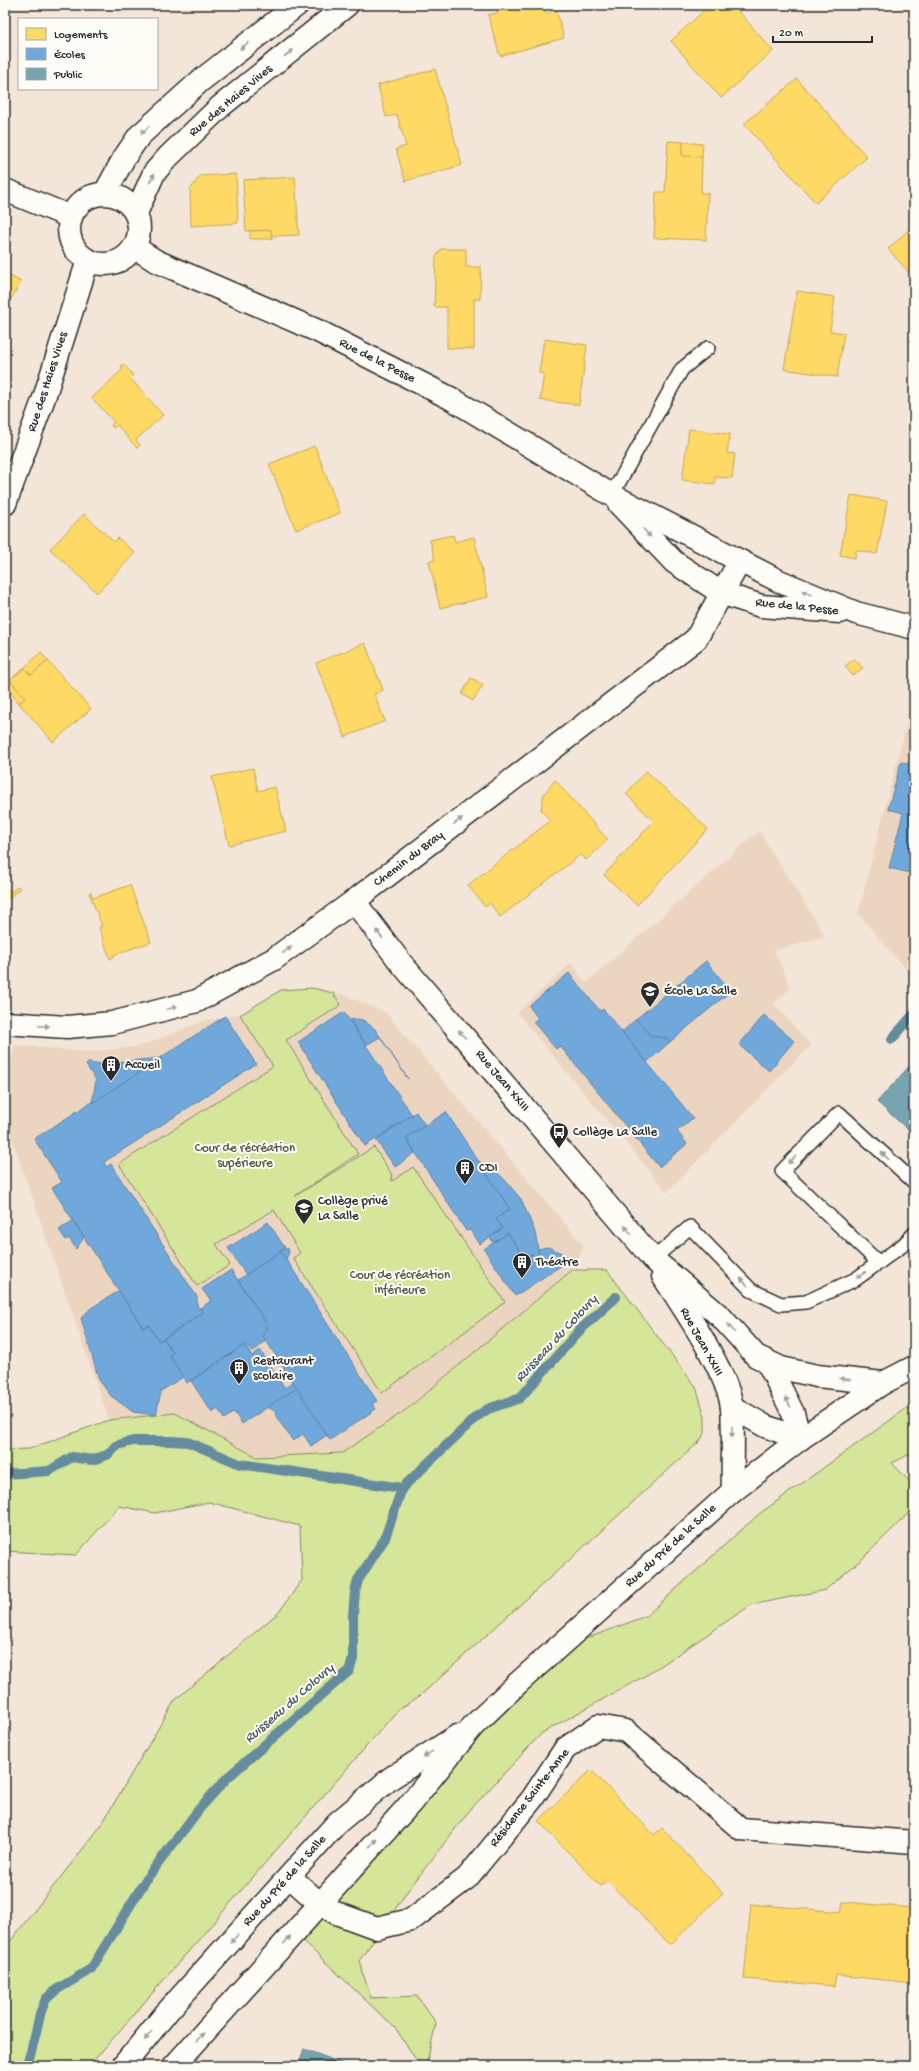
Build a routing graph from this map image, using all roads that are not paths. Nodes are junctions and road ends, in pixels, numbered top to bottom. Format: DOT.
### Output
graph roads {
  1 [pos="297,5"];
  2 [pos="346,5"];
  3 [pos="5,190"];
  4 [pos="105,193"];
  5 [pos="136,213"];
  6 [pos="71,216"];
  7 [pos="134,247"];
  8 [pos="88,260"];
  9 [pos="708,348"];
  10 [pos="610,494"];
  11 [pos="5,504"];
  12 [pos="740,561"];
  13 [pos="721,593"];
  14 [pos="856,613"];
  15 [pos="914,628"];
  16 [pos="354,901"];
  17 [pos="5,1023"];
  18 [pos="914,1182"];
  19 [pos="914,1234"];
  20 [pos="653,1259"];
  21 [pos="879,1263"];
  22 [pos="914,1350"];
  23 [pos="768,1363"];
  24 [pos="914,1367"];
  25 [pos="883,1383"];
  26 [pos="732,1407"];
  27 [pos="800,1439"];
  28 [pos="733,1491"];
  29 [pos="473,1726"];
  30 [pos="914,1842"];
  31 [pos="290,1877"];
  32 [pos="319,1903"];
  33 [pos="123,2066"];
  34 [pos="174,2066"];
  1 -- 4 [label="street, one-way"];
  5 -- 2 [label="street, Rue des Haies Vives, one-way"];
  3 -- 6 [label="street"];
  4 -- 5 [label="street"];
  4 -- 6 [label="street"];
  5 -- 7 [label="street"];
  6 -- 8 [label="street"];
  7 -- 8 [label="street"];
  7 -- 10 [label="street, Rue de la Pesse"];
  8 -- 11 [label="street, Rue des Haies Vives"];
  9 -- 10 [label="lane"];
  10 -- 12 [label="street, Rue de la Pesse"];
  10 -- 13 [label="street, Rue de la Pesse, one-way"];
  12 -- 13 [label="street, Chemin du Bray"];
  14 -- 12 [label="street, Rue de la Pesse, one-way"];
  13 -- 14 [label="street, Rue de la Pesse"];
  16 -- 13 [label="street, Chemin du Bray, one-way"];
  14 -- 15 [label="street, Rue de la Pesse"];
  17 -- 16 [label="street, Chemin du Bray, one-way"];
  20 -- 16 [label="street, Rue Jean XXIII, one-way"];
  18 -- 21 [label="lane, one-way"];
  19 -- 21 [label="lane"];
  21 -- 20 [label="lane, one-way"];
  23 -- 20 [label="street, Rue Jean XXIII, one-way"];
  20 -- 26 [label="street, Rue Jean XXIII"];
  22 -- 25 [label="street, Rue du Pré de la Salle"];
  25 -- 23 [label="street, Rue Jean XXIII, one-way"];
  27 -- 23 [label="street, Rue Jean XXIII, one-way"];
  24 -- 25 [label="street, Rue du Pré de la Salle"];
  25 -- 27 [label="street, Rue du Pré de la Salle"];
  26 -- 27 [label="street"];
  26 -- 28 [label="street, Rue Jean XXIII, one-way"];
  27 -- 28 [label="street, Rue du Pré de la Salle"];
  28 -- 29 [label="street, Rue du Pré de la Salle"];
  29 -- 31 [label="street, Rue du Pré de la Salle, one-way"];
  32 -- 29 [label="street, Rue du Pré de la Salle, one-way"];
  30 -- 32 [label="street, Résidence Sainte-Anne"];
  31 -- 32 [label="street, Résidence Sainte-Anne"];
  31 -- 33 [label="street, Rue du Pré de la Salle, one-way"];
  34 -- 32 [label="street, Rue du Pré de la Salle, one-way"];
}
